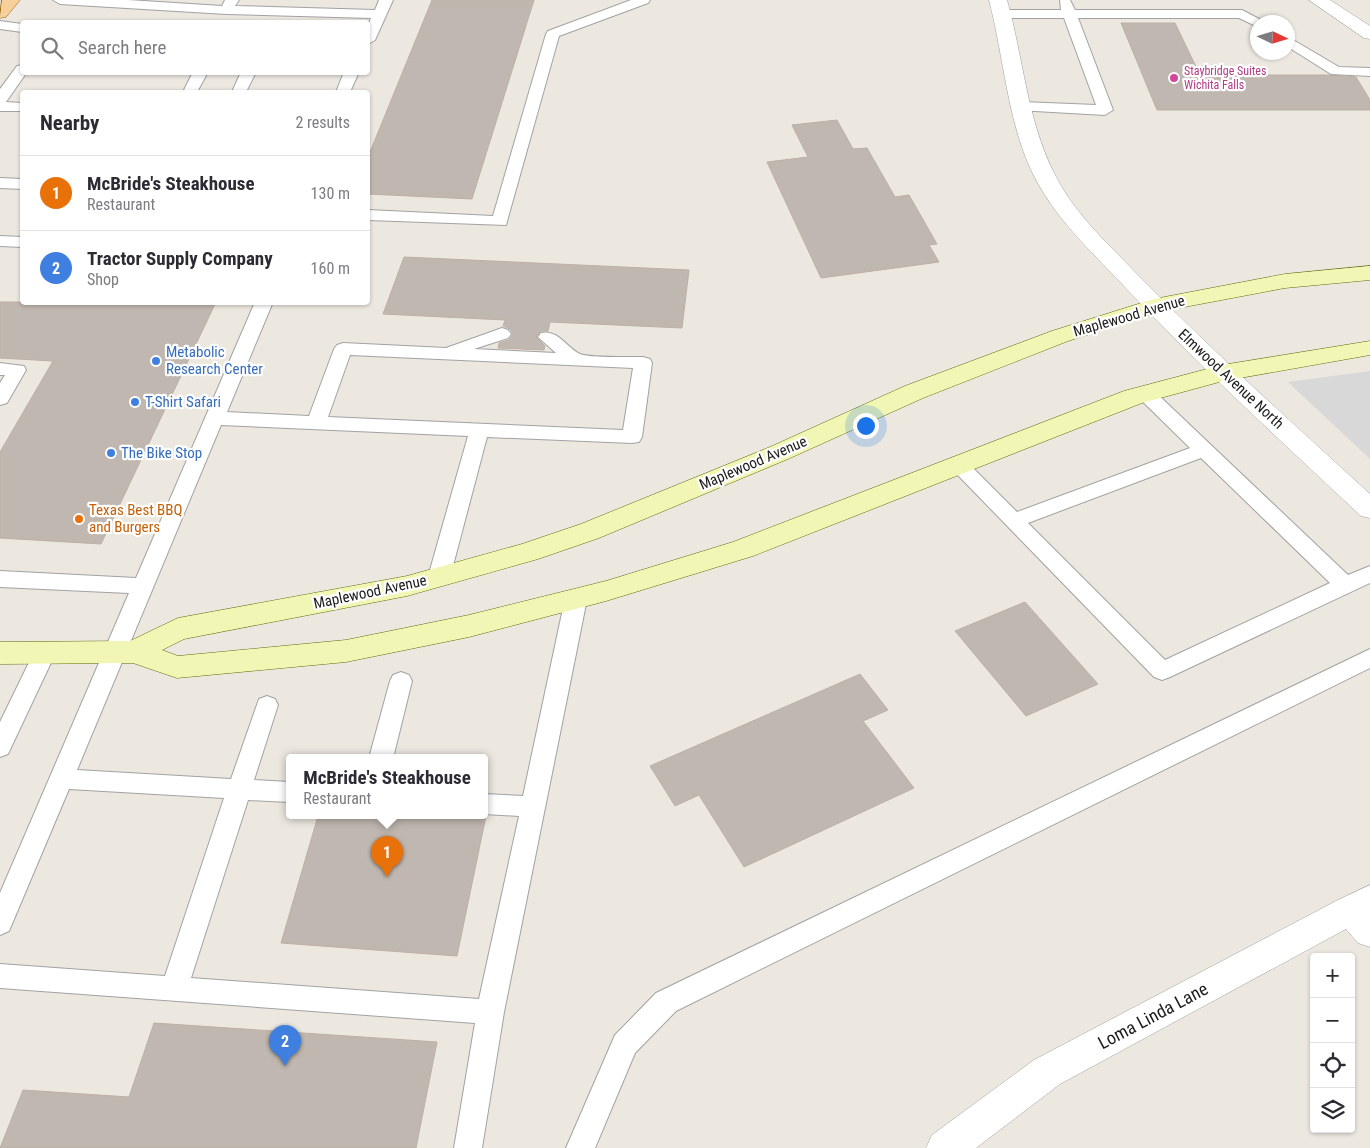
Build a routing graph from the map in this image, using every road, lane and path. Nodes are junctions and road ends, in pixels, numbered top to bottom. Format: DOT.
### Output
graph roads {
  1 [pos="11,0"];
  2 [pos="46,0"];
  3 [pos="61,0"];
  4 [pos="386,0"];
  5 [pos="643,0"];
  6 [pos="1318,0"];
  7 [pos="229,5"];
  8 [pos="1000,7"];
  9 [pos="1067,7"];
  10 [pos="0,13"];
  11 [pos="380,14"];
  12 [pos="1250,18"];
  13 [pos="0,24"];
  14 [pos="20,28"];
  15 [pos="1370,34"];
  16 [pos="370,36"];
  17 [pos="1295,46"];
  18 [pos="20,72"];
  19 [pos="1370,72"];
  20 [pos="199,75"];
  21 [pos="248,75"];
  22 [pos="351,75"];
  23 [pos="191,90"];
  24 [pos="240,90"];
  25 [pos="344,90"];
  26 [pos="0,99"];
  27 [pos="0,106"];
  28 [pos="20,107"];
  29 [pos="1022,107"];
  30 [pos="0,183"];
  31 [pos="20,184"];
  32 [pos="370,215"];
  33 [pos="0,241"];
  34 [pos="20,242"];
  35 [pos="1370,273"];
  36 [pos="263,305"];
  37 [pos="1154,306"];
  38 [pos="502,334"];
  39 [pos="547,337"];
  40 [pos="1370,348"];
  41 [pos="442,354"];
  42 [pos="577,360"];
  43 [pos="0,369"];
  44 [pos="1222,373"];
  45 [pos="1145,393"];
  46 [pos="0,399"];
  47 [pos="214,418"];
  48 [pos="316,423"];
  49 [pos="479,430"];
  50 [pos="1203,450"];
  51 [pos="958,465"];
  52 [pos="1370,509"];
  53 [pos="1014,521"];
  54 [pos="1370,574"];
  55 [pos="439,578"];
  56 [pos="0,580"];
  57 [pos="1344,585"];
  58 [pos="143,586"];
  59 [pos="576,599"];
  60 [pos="45,652"];
  61 [pos="124,652"];
  62 [pos="0,653"];
  63 [pos="1370,658"];
  64 [pos="401,681"];
  65 [pos="267,705"];
  66 [pos="0,747"];
  67 [pos="382,754"];
  68 [pos="60,779"];
  69 [pos="239,789"];
  70 [pos="286,792"];
  71 [pos="488,804"];
  72 [pos="534,807"];
  73 [pos="1363,914"];
  74 [pos="0,923"];
  75 [pos="0,976"];
  76 [pos="174,989"];
  77 [pos="490,1012"];
  78 [pos="468,1148"];
  79 [pos="580,1148"];
  80 [pos="945,1148"];
  1 -- 10 [label="main road"];
  2 -- 3 [label="lane"];
  3 -- 7 [label="lane"];
  4 -- 11 [label="lane"];
  5 -- 32 [label="lane"];
  6 -- 15 [label="street"];
  7 -- 11 [label="lane"];
  8 -- 9 [label="lane"];
  8 -- 29 [label="street, Elmwood Avenue North"];
  9 -- 12 [label="lane"];
  9 -- 29 [label="lane"];
  11 -- 16 [label="lane"];
  13 -- 14 [label="lane"];
  17 -- 19 [label="lane"];
  18 -- 26 [label="lane"];
  20 -- 23 [label="lane"];
  21 -- 24 [label="lane"];
  22 -- 25 [label="lane"];
  27 -- 28 [label="lane"];
  29 -- 37 [label="street, Elmwood Avenue North"];
  30 -- 31 [label="lane"];
  33 -- 34 [label="lane"];
  35 -- 37 [label="street, Maplewood Avenue"];
  36 -- 47 [label="lane"];
  37 -- 44 [label="street, Elmwood Avenue North"];
  37 -- 55 [label="street, Maplewood Avenue"];
  38 -- 41 [label="lane"];
  39 -- 42 [label="lane"];
  40 -- 44 [label="street, Maplewood Avenue"];
  41 -- 42 [label="lane"];
  41 -- 48 [label="lane"];
  42 -- 49 [label="lane"];
  43 -- 46 [label="lane"];
  44 -- 45 [label="street, Maplewood Avenue"];
  44 -- 52 [label="street, Elmwood Avenue North"];
  45 -- 50 [label="lane"];
  45 -- 51 [label="street, Maplewood Avenue"];
  47 -- 48 [label="lane"];
  47 -- 58 [label="lane"];
  48 -- 49 [label="lane"];
  49 -- 55 [label="lane"];
  50 -- 53 [label="lane"];
  50 -- 57 [label="lane"];
  51 -- 53 [label="lane"];
  51 -- 59 [label="street, Maplewood Avenue"];
  53 -- 57 [label="lane"];
  54 -- 57 [label="lane"];
  55 -- 61 [label="street, Maplewood Avenue"];
  56 -- 58 [label="lane"];
  58 -- 61 [label="lane"];
  59 -- 61 [label="street, Maplewood Avenue"];
  59 -- 72 [label="lane"];
  60 -- 61 [label="street, Maplewood Avenue"];
  60 -- 62 [label="street, Maplewood Avenue"];
  60 -- 66 [label="lane"];
  61 -- 68 [label="lane"];
  63 -- 79 [label="lane"];
  64 -- 67 [label="lane"];
  65 -- 69 [label="lane"];
  68 -- 69 [label="lane"];
  68 -- 74 [label="lane"];
  69 -- 70 [label="lane"];
  69 -- 76 [label="lane"];
  71 -- 72 [label="lane"];
  72 -- 77 [label="lane"];
  73 -- 80 [label="street, Loma Linda Lane"];
  75 -- 76 [label="lane"];
  76 -- 77 [label="lane"];
  77 -- 78 [label="lane"];
}
